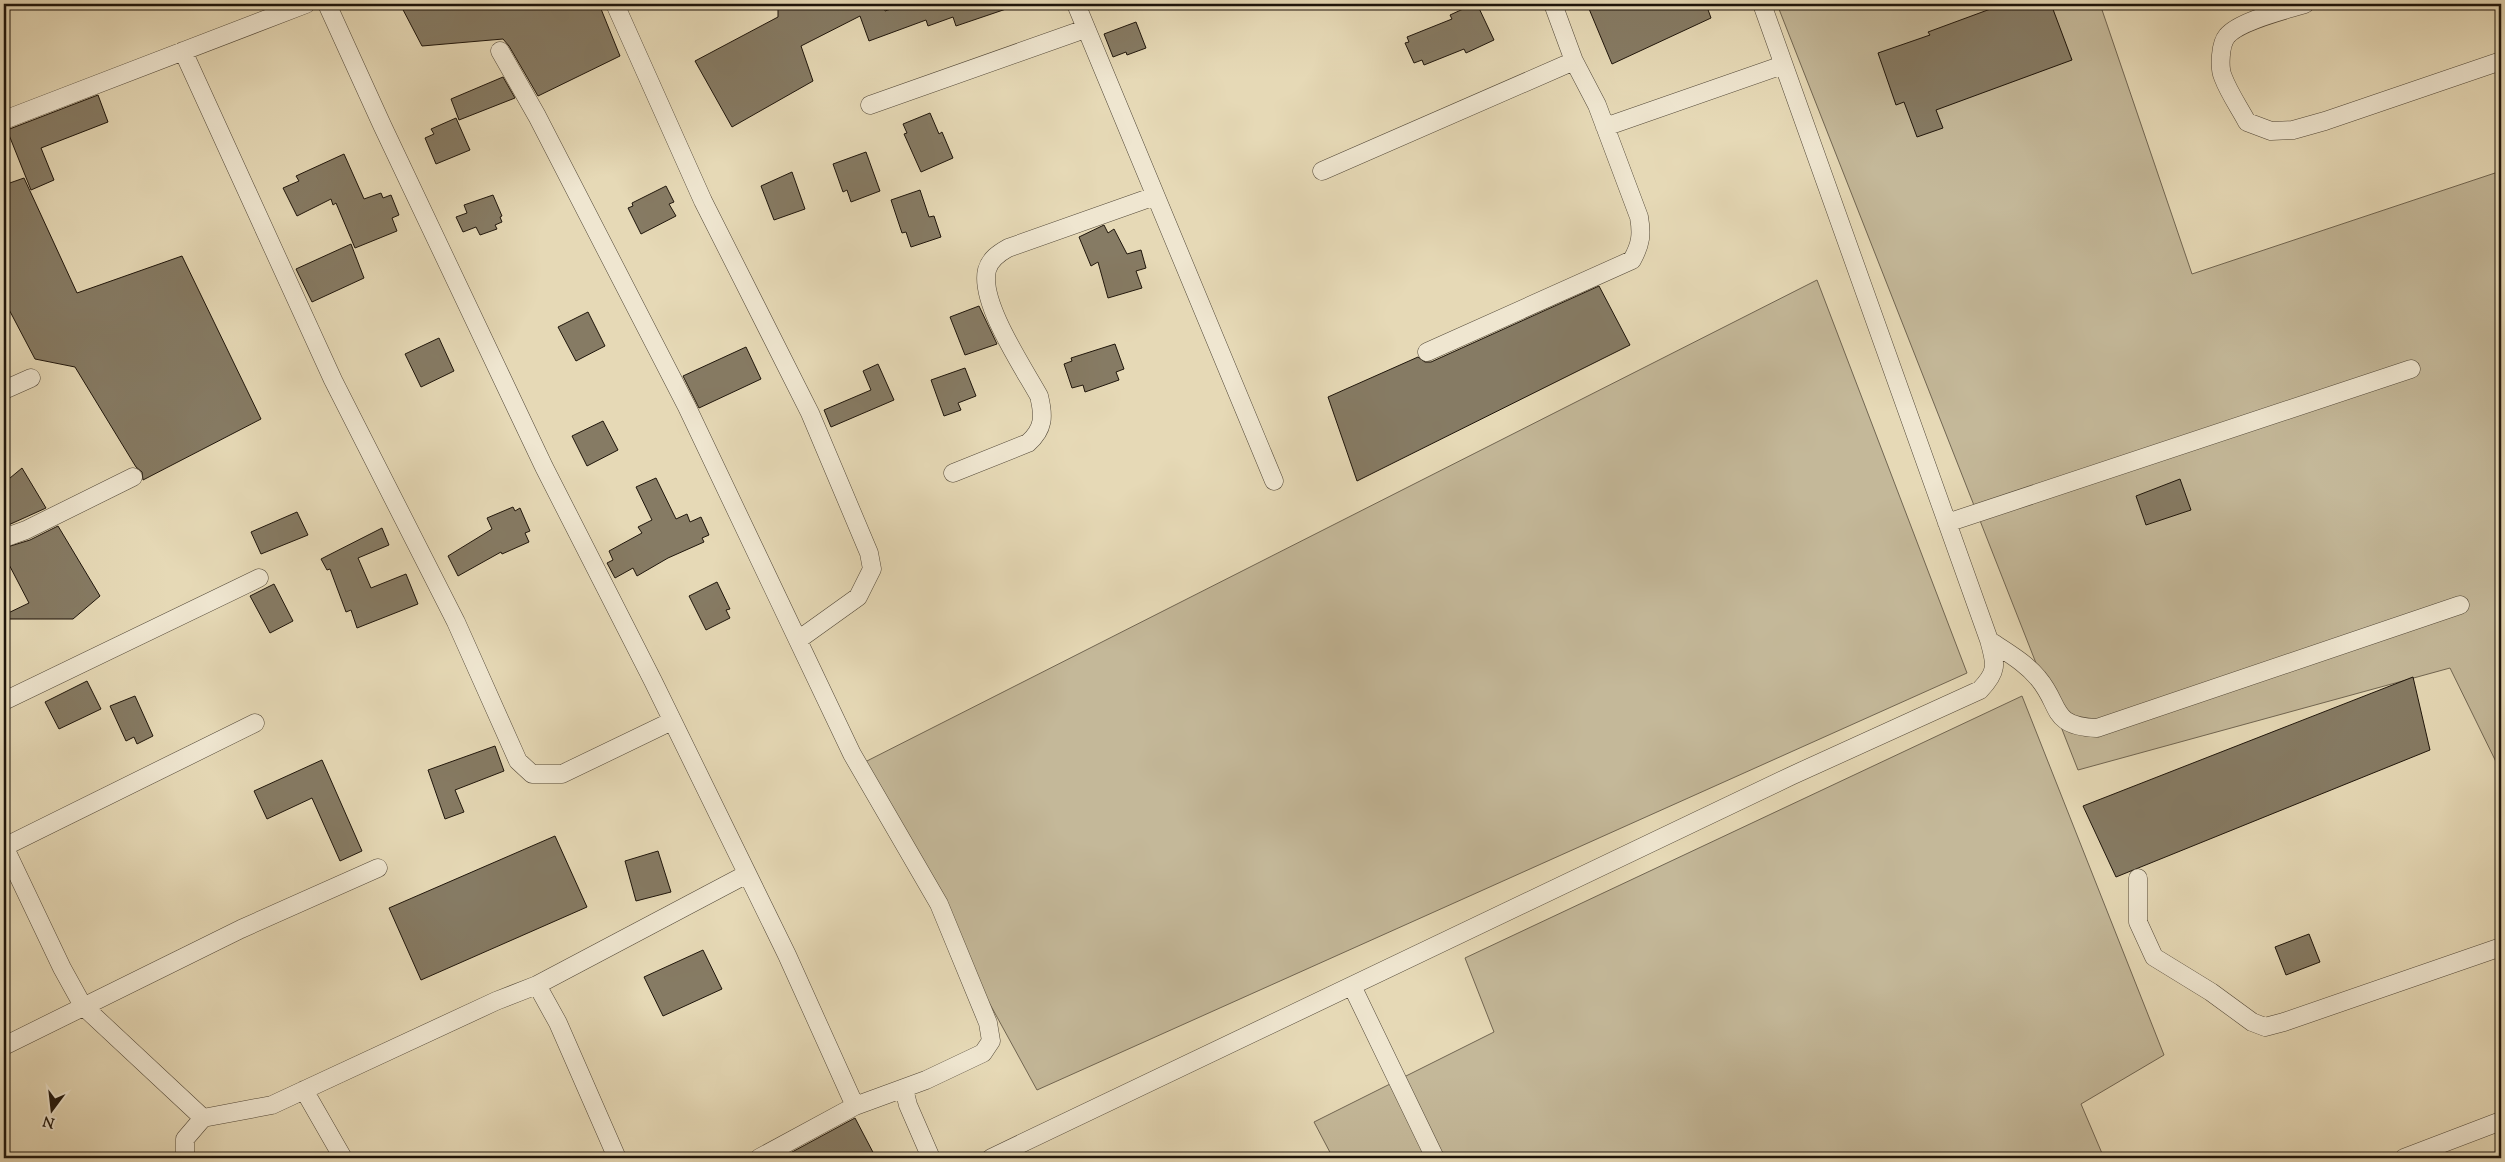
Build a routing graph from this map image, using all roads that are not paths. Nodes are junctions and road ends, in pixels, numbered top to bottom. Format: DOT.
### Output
graph roads {
  1 [pos="306,4"];
  2 [pos="327,4"];
  3 [pos="615,4"];
  4 [pos="1076,4"];
  5 [pos="1553,4"];
  6 [pos="1762,4"];
  7 [pos="2305,4"];
  8 [pos="1085,29"];
  9 [pos="183,51"];
  10 [pos="500,51"];
  11 [pos="2501,61"];
  12 [pos="1574,62"];
  13 [pos="1783,65"];
  14 [pos="870,105"];
  15 [pos="4,120"];
  16 [pos="1605,126"];
  17 [pos="1322,171"];
  18 [pos="1155,196"];
  19 [pos="1427,352"];
  20 [pos="2411,369"];
  21 [pos="31,378"];
  22 [pos="4,390"];
  23 [pos="953,473"];
  24 [pos="133,477"];
  25 [pos="1274,481"];
  26 [pos="1947,523"];
  27 [pos="4,538"];
  28 [pos="259,578"];
  29 [pos="2460,605"];
  30 [pos="798,640"];
  31 [pos="1989,640"];
  32 [pos="4,701"];
  33 [pos="672,721"];
  34 [pos="255,723"];
  35 [pos="4,847"];
  36 [pos="378,868"];
  37 [pos="9,872"];
  38 [pos="747,874"];
  39 [pos="2138,878"];
  40 [pos="2501,947"];
  41 [pos="537,985"];
  42 [pos="1352,986"];
  43 [pos="83,1006"];
  44 [pos="4,1046"];
  45 [pos="904,1089"];
  46 [pos="304,1090"];
  47 [pos="856,1106"];
  48 [pos="203,1118"];
  49 [pos="2501,1121"];
  50 [pos="185,1158"];
  51 [pos="343,1158"];
  52 [pos="617,1158"];
  53 [pos="759,1158"];
  54 [pos="931,1158"];
  55 [pos="991,1158"];
  56 [pos="1435,1158"];
  57 [pos="2404,1158"];
  1 -- 9 [label="street"];
  2 -- 33 [label="street"];
  3 -- 30 [label="street"];
  4 -- 8 [label="street"];
  5 -- 12 [label="street"];
  6 -- 13 [label="street"];
  7 -- 11 [label="street"];
  8 -- 14 [label="street"];
  8 -- 18 [label="street"];
  9 -- 15 [label="street"];
  9 -- 33 [label="street"];
  10 -- 30 [label="street"];
  12 -- 16 [label="street"];
  12 -- 17 [label="street"];
  13 -- 16 [label="street"];
  13 -- 26 [label="street"];
  16 -- 19 [label="street"];
  18 -- 23 [label="street"];
  18 -- 25 [label="street"];
  20 -- 26 [label="street"];
  21 -- 22 [label="street"];
  24 -- 27 [label="street"];
  26 -- 31 [label="street"];
  28 -- 32 [label="street"];
  29 -- 31 [label="street"];
  30 -- 45 [label="street"];
  31 -- 42 [label="street"];
  33 -- 38 [label="street"];
  34 -- 35 [label="street"];
  35 -- 37 [label="street"];
  36 -- 43 [label="street"];
  37 -- 43 [label="street"];
  38 -- 41 [label="street"];
  38 -- 47 [label="street"];
  39 -- 40 [label="street"];
  41 -- 46 [label="street"];
  41 -- 52 [label="street"];
  42 -- 55 [label="street"];
  42 -- 56 [label="street"];
  43 -- 44 [label="street"];
  43 -- 48 [label="street"];
  45 -- 47 [label="street"];
  45 -- 54 [label="street"];
  46 -- 48 [label="street"];
  46 -- 51 [label="street"];
  47 -- 53 [label="street"];
  48 -- 50 [label="street"];
  49 -- 57 [label="street"];
}
